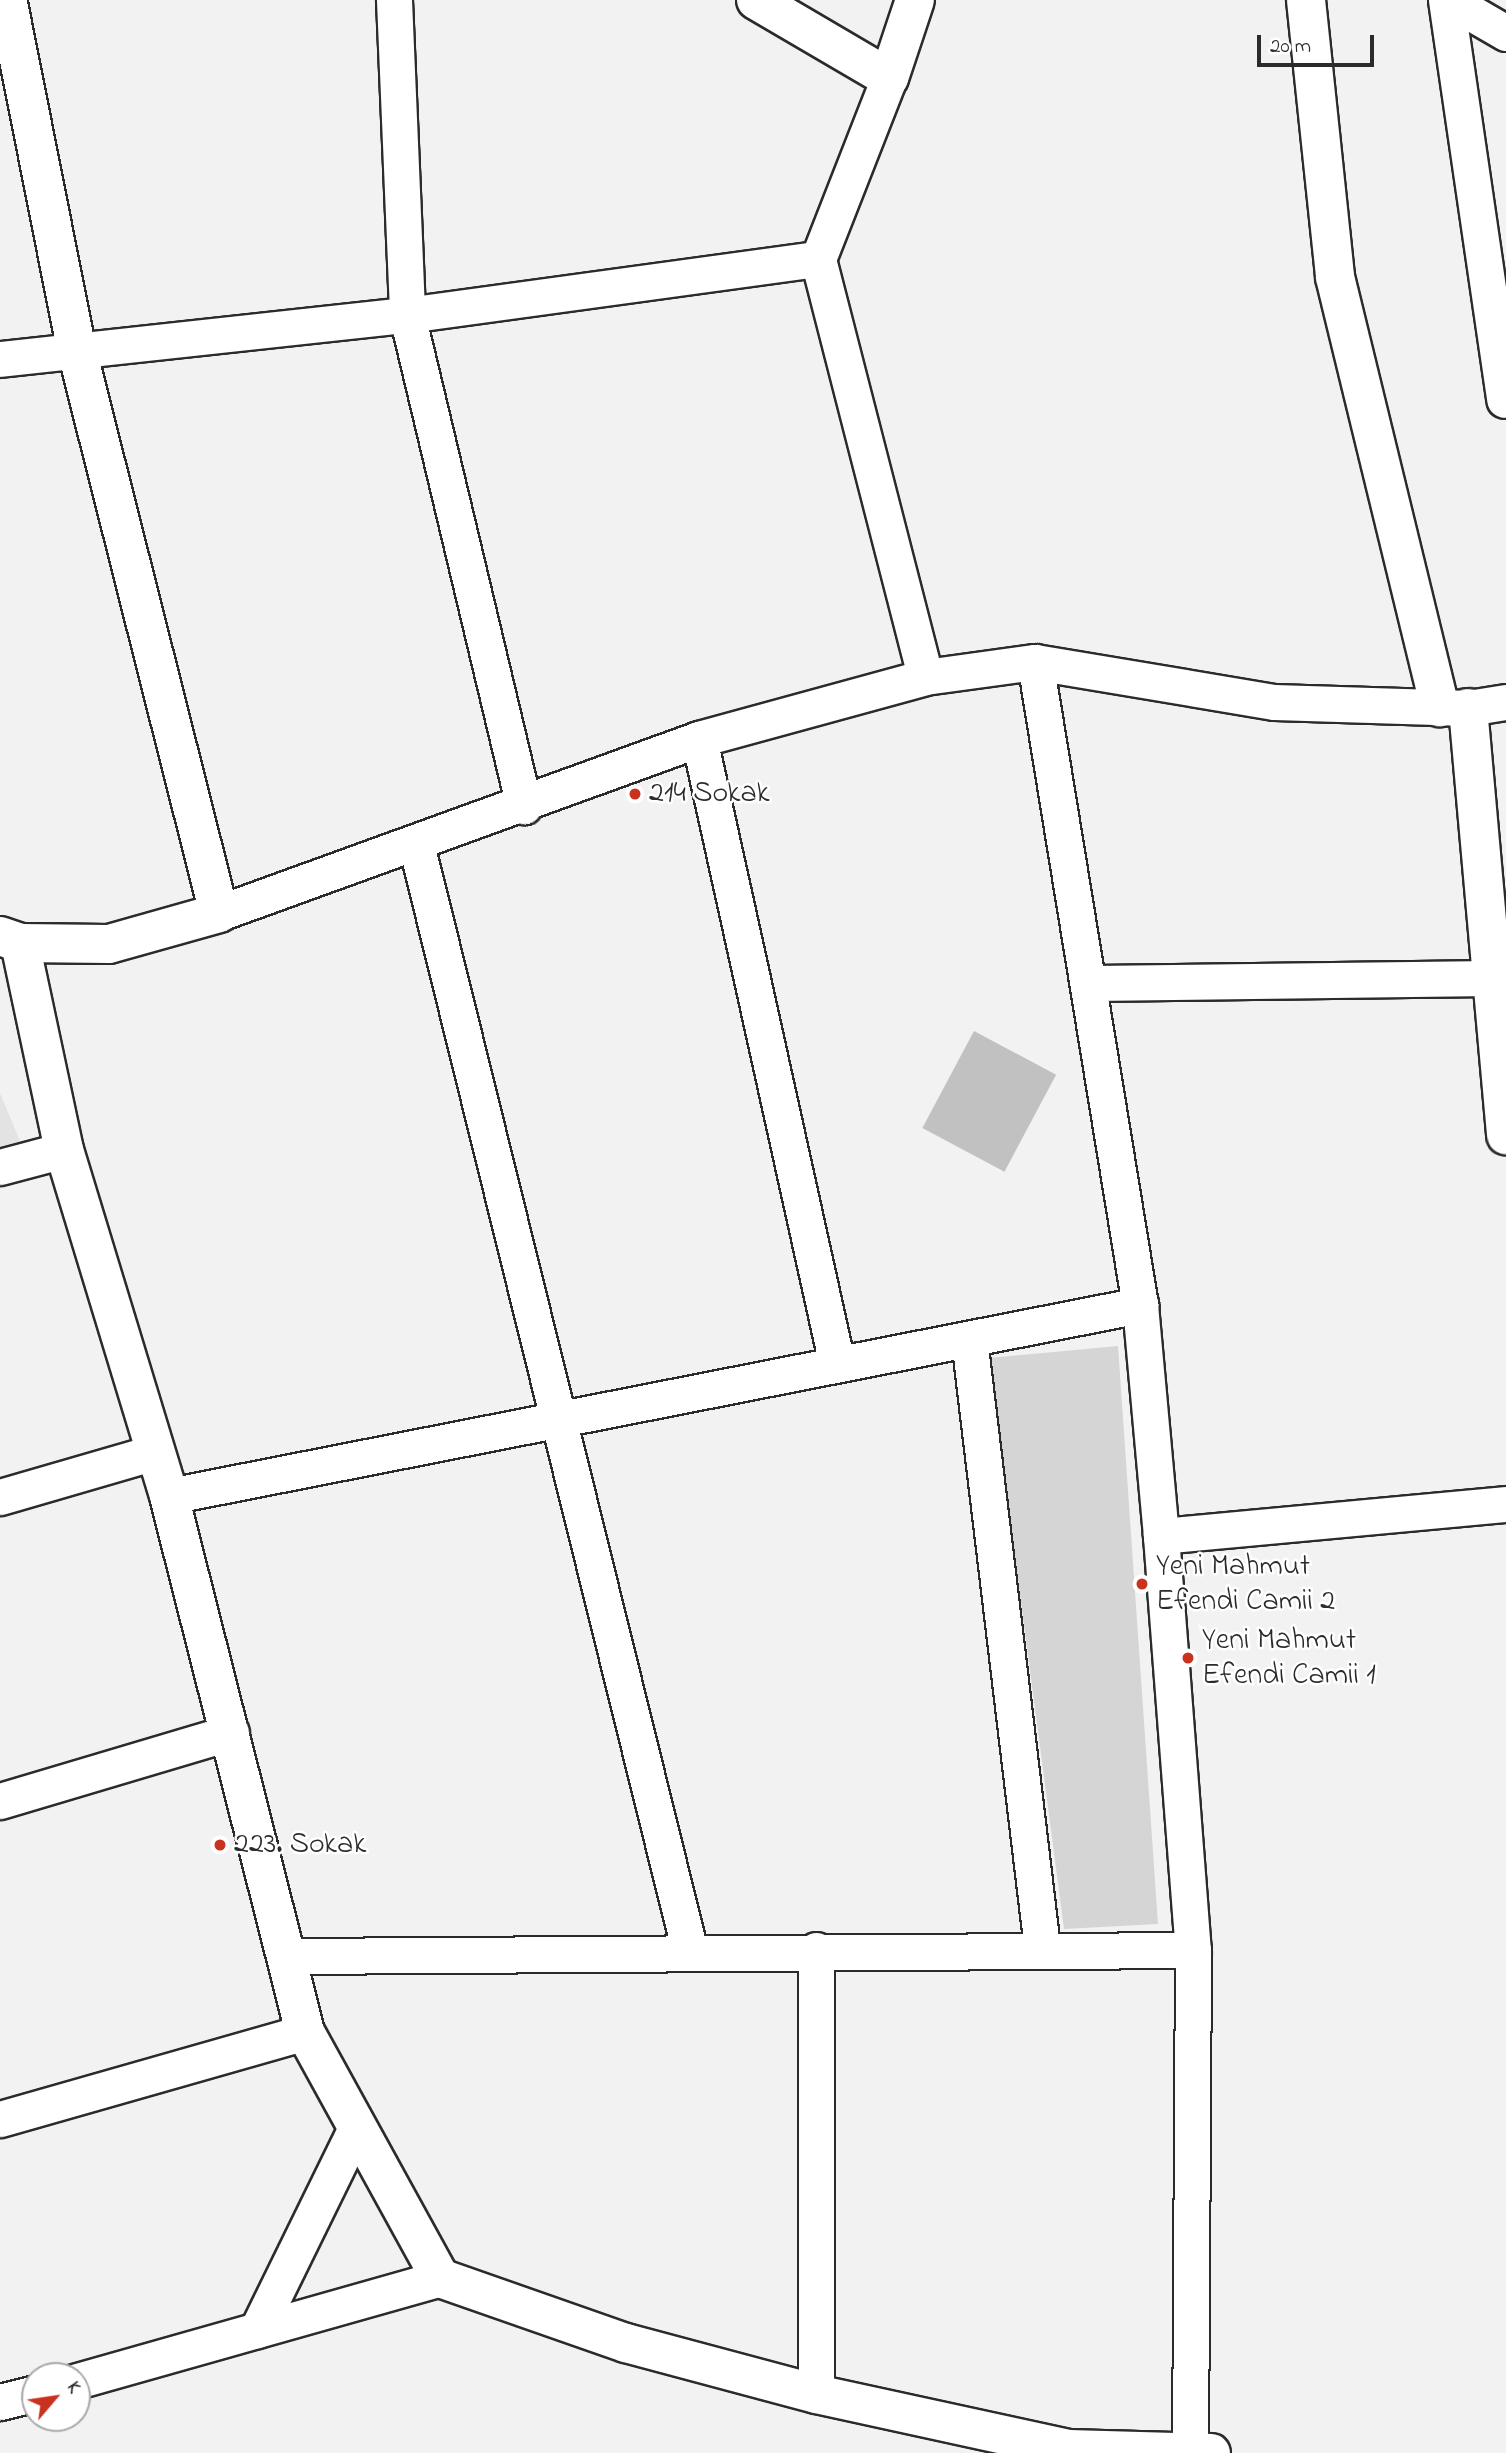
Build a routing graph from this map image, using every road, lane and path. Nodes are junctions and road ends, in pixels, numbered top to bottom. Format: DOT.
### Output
graph roads {
  1 [pos="7,0"];
  2 [pos="394,0"];
  3 [pos="756,0"];
  4 [pos="915,0"];
  5 [pos="1306,0"];
  6 [pos="1448,0"];
  7 [pos="1506,33"];
  8 [pos="889,78"];
  9 [pos="818,259"];
  10 [pos="407,315"];
  11 [pos="76,347"];
  12 [pos="0,359"];
  13 [pos="1504,400"];
  14 [pos="1035,662"];
  15 [pos="925,677"];
  16 [pos="1506,702"];
  17 [pos="1454,708"];
  18 [pos="699,739"];
  19 [pos="524,806"];
  20 [pos="416,844"];
  21 [pos="219,913"];
  22 [pos="10,940"];
  23 [pos="1494,978"];
  24 [pos="1091,983"];
  25 [pos="1506,1135"];
  26 [pos="64,1150"];
  27 [pos="0,1167"];
  28 [pos="1139,1305"];
  29 [pos="970,1339"];
  30 [pos="837,1364"];
  31 [pos="554,1420"];
  32 [pos="155,1452"];
  33 [pos="169,1496"];
  34 [pos="0,1497"];
  35 [pos="1506,1504"];
  36 [pos="1161,1536"];
  37 [pos="231,1731"];
  38 [pos="0,1801"];
  39 [pos="1042,1948"];
  40 [pos="816,1950"];
  41 [pos="1192,1950"];
  42 [pos="690,1952"];
  43 [pos="290,1956"];
  44 [pos="305,2032"];
  45 [pos="0,2119"];
  46 [pos="357,2126"];
  47 [pos="440,2278"];
  48 [pos="257,2330"];
  49 [pos="91,2377"];
  50 [pos="816,2394"];
  51 [pos="21,2397"];
  52 [pos="0,2403"];
  53 [pos="1200,2452"];
  1 -- 11 [label="street"];
  2 -- 10 [label="street"];
  3 -- 8 [label="street"];
  4 -- 8 [label="street"];
  5 -- 17 [label="street"];
  6 -- 7 [label="street"];
  6 -- 13 [label="street"];
  8 -- 9 [label="street"];
  9 -- 10 [label="street"];
  9 -- 15 [label="street"];
  10 -- 11 [label="street"];
  10 -- 19 [label="street"];
  11 -- 12 [label="street"];
  11 -- 21 [label="street"];
  14 -- 15 [label="street"];
  14 -- 17 [label="street"];
  14 -- 24 [label="street"];
  15 -- 18 [label="street"];
  16 -- 17 [label="street"];
  17 -- 23 [label="street"];
  18 -- 19 [label="street"];
  18 -- 30 [label="street"];
  19 -- 20 [label="street"];
  20 -- 21 [label="street"];
  20 -- 31 [label="street"];
  21 -- 22 [label="street"];
  22 -- 26 [label="street"];
  23 -- 24 [label="street"];
  23 -- 25 [label="street"];
  24 -- 28 [label="street"];
  26 -- 27 [label="street"];
  26 -- 32 [label="street"];
  28 -- 29 [label="street"];
  28 -- 36 [label="street"];
  29 -- 30 [label="street"];
  29 -- 39 [label="street"];
  30 -- 31 [label="street"];
  31 -- 33 [label="street"];
  31 -- 42 [label="street"];
  32 -- 33 [label="street"];
  32 -- 34 [label="street"];
  33 -- 37 [label="street"];
  35 -- 36 [label="street"];
  36 -- 41 [label="street"];
  37 -- 38 [label="street"];
  37 -- 43 [label="street"];
  39 -- 40 [label="street"];
  39 -- 41 [label="street"];
  40 -- 42 [label="street"];
  40 -- 50 [label="street"];
  41 -- 53 [label="street"];
  42 -- 43 [label="street"];
  43 -- 44 [label="street"];
  44 -- 45 [label="street"];
  44 -- 46 [label="street"];
  46 -- 47 [label="street"];
  46 -- 48 [label="street"];
  47 -- 48 [label="street"];
  47 -- 50 [label="street"];
  48 -- 49 [label="street"];
  50 -- 53 [label="street"];
  51 -- 52 [label="street"];
}
